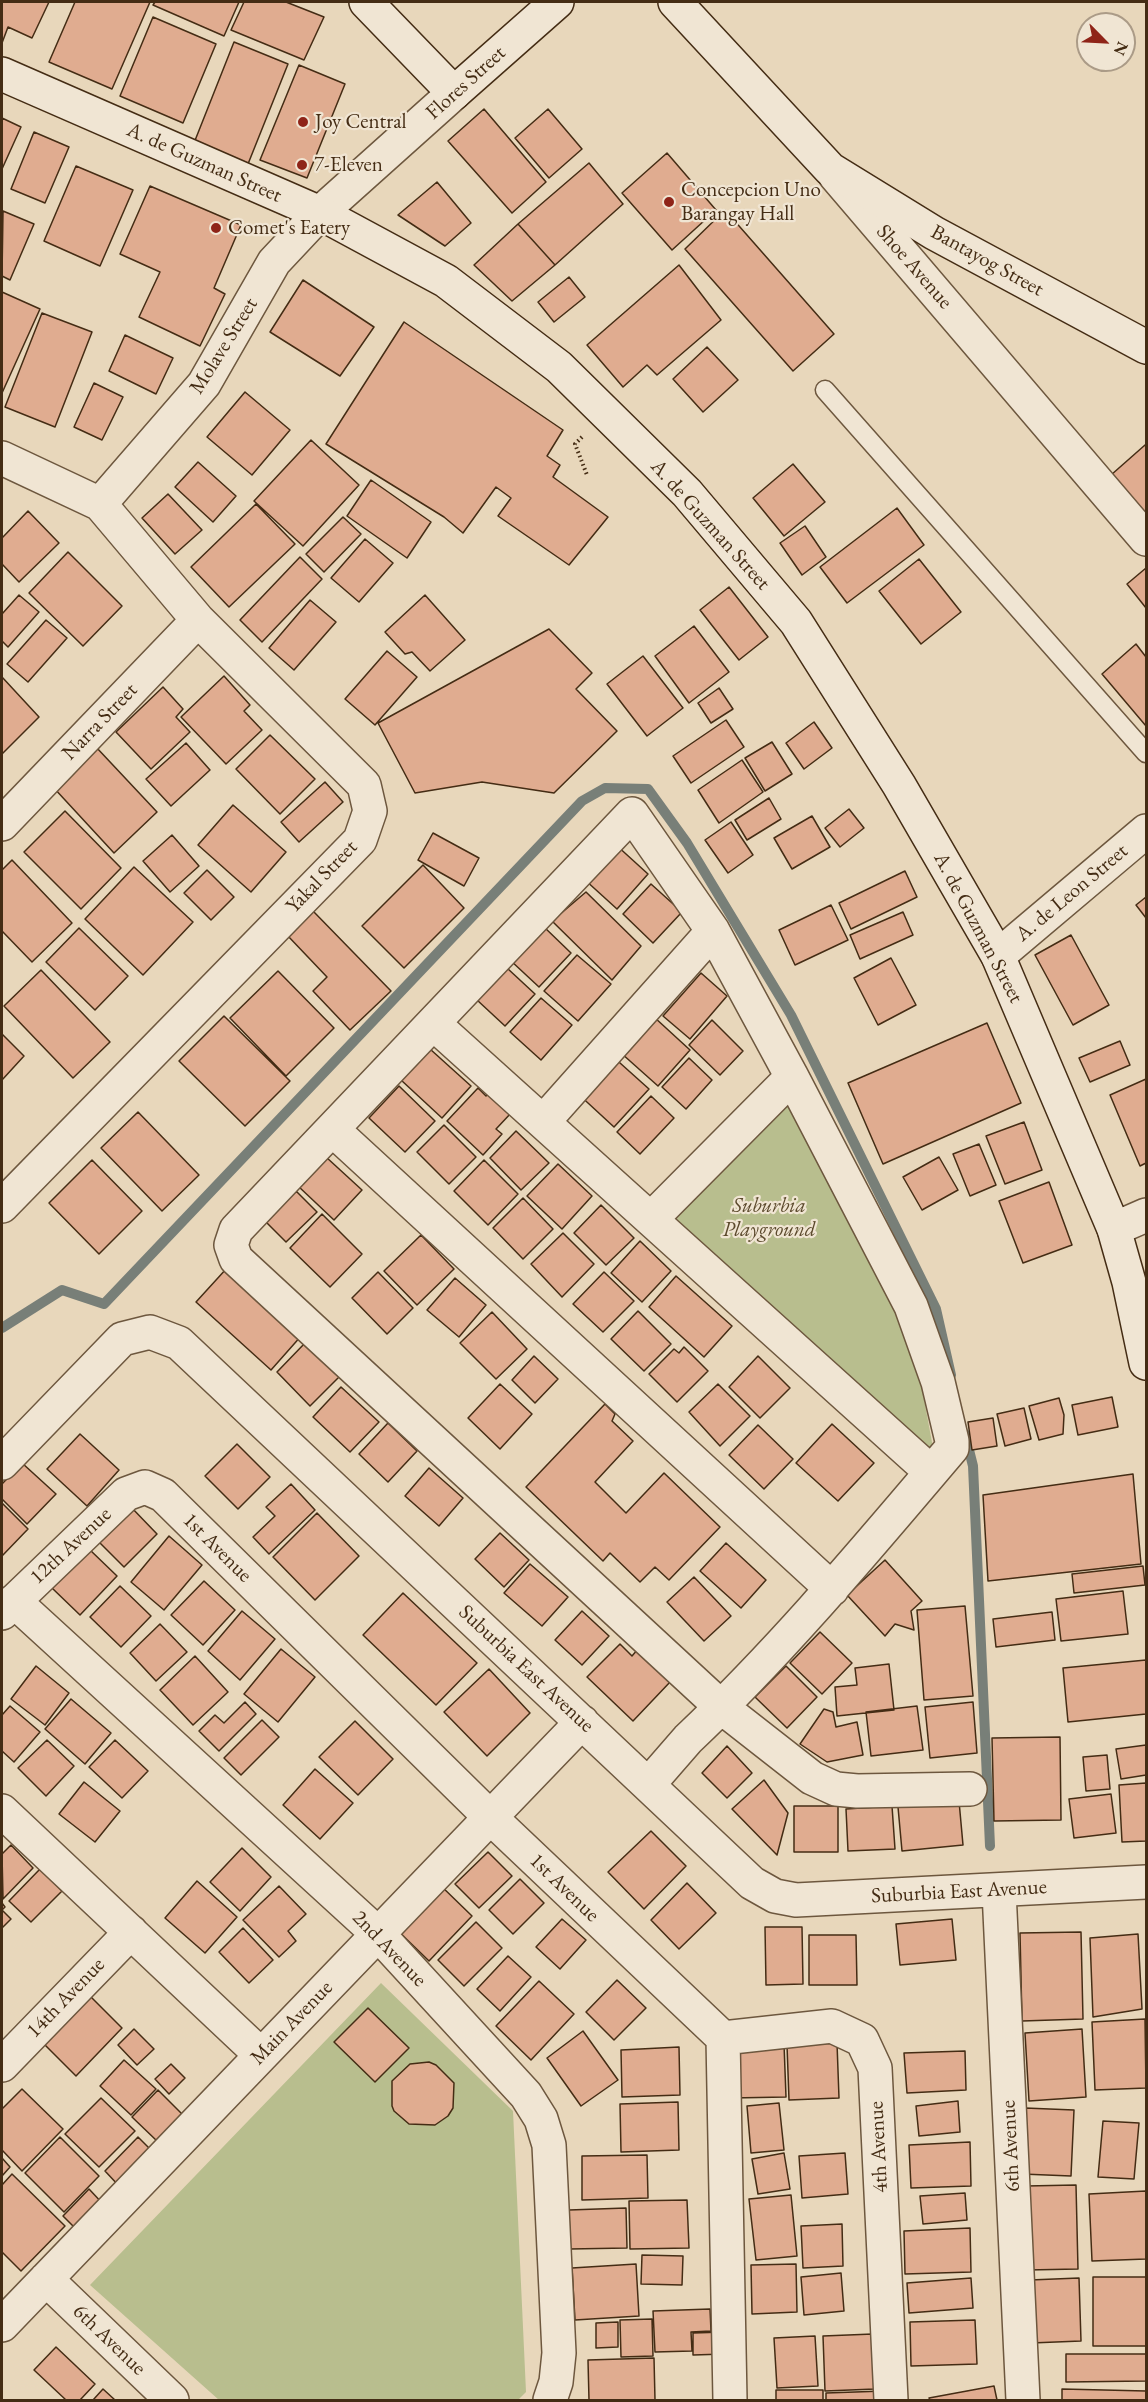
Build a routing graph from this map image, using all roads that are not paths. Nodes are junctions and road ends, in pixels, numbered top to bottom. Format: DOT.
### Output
graph roads {
  1 [pos="366,2"];
  2 [pos="557,2"];
  3 [pos="675,2"];
  4 [pos="2,74"];
  5 [pos="454,93"];
  6 [pos="830,170"];
  7 [pos="320,213"];
  8 [pos="1146,347"];
  9 [pos="825,390"];
  10 [pos="2,458"];
  11 [pos="100,504"];
  12 [pos="1146,539"];
  13 [pos="198,620"];
  14 [pos="1146,753"];
  15 [pos="2,824"];
  16 [pos="1146,831"];
  17 [pos="713,931"];
  18 [pos="998,956"];
  19 [pos="434,1024"];
  20 [pos="792,1077"];
  21 [pos="543,1122"];
  22 [pos="333,1130"];
  23 [pos="2,1206"];
  24 [pos="1146,1215"];
  25 [pos="651,1220"];
  26 [pos="1114,1229"];
  27 [pos="1146,1363"];
  28 [pos="2,1464"];
  29 [pos="931,1472"];
  30 [pos="145,1487"];
  31 [pos="832,1589"];
  32 [pos="8,1607"];
  33 [pos="720,1706"];
  34 [pos="582,1722"];
  35 [pos="648,1785"];
  36 [pos="969,1789"];
  37 [pos="490,1817"];
  38 [pos="8,1828"];
  39 [pos="1146,1882"];
  40 [pos="999,1891"];
  41 [pos="131,1932"];
  42 [pos="378,1934"];
  43 [pos="723,2038"];
  44 [pos="261,2055"];
  45 [pos="2,2065"];
  46 [pos="46,2279"];
  47 [pos="2,2325"];
  48 [pos="172,2400"];
  49 [pos="550,2400"];
  50 [pos="730,2400"];
  51 [pos="891,2400"];
  52 [pos="1023,2400"];
  1 -- 5 [label="street"];
  2 -- 5 [label="street, Flores Street"];
  3 -- 6 [label="street, Shoe Avenue"];
  4 -- 7 [label="street, A. de Guzman Street"];
  5 -- 7 [label="street, Flores Street"];
  6 -- 8 [label="street, Bantayog Street"];
  6 -- 12 [label="street, Shoe Avenue"];
  7 -- 11 [label="street, Molave Street"];
  7 -- 18 [label="street, A. de Guzman Street"];
  9 -- 14 [label="lane"];
  10 -- 11 [label="street"];
  11 -- 13 [label="street, Yakal Street"];
  13 -- 15 [label="street, Narra Street"];
  13 -- 23 [label="street, Yakal Street"];
  16 -- 18 [label="street, A. de Leon Street"];
  17 -- 19 [label="street"];
  17 -- 20 [label="street"];
  17 -- 21 [label="street"];
  18 -- 26 [label="street, A. de Guzman Street"];
  19 -- 21 [label="street"];
  19 -- 22 [label="street"];
  20 -- 25 [label="street"];
  20 -- 29 [label="street"];
  21 -- 25 [label="street"];
  22 -- 31 [label="street"];
  22 -- 33 [label="street"];
  24 -- 26 [label="street"];
  25 -- 29 [label="street"];
  26 -- 27 [label="street, A. de Guzman Street"];
  28 -- 34 [label="street, Suburbia East Avenue"];
  29 -- 31 [label="street"];
  30 -- 32 [label="street, 12th Avenue"];
  30 -- 37 [label="street, 1st Avenue"];
  31 -- 33 [label="street"];
  32 -- 42 [label="street, 2nd Avenue"];
  33 -- 35 [label="street"];
  33 -- 36 [label="street"];
  34 -- 35 [label="street, Suburbia East Avenue"];
  34 -- 37 [label="street, Main Avenue"];
  35 -- 40 [label="street, Suburbia East Avenue"];
  37 -- 42 [label="street, Main Avenue"];
  37 -- 43 [label="street, 1st Avenue"];
  38 -- 41 [label="street"];
  39 -- 40 [label="street, Suburbia East Avenue"];
  40 -- 52 [label="street, 6th Avenue"];
  41 -- 44 [label="street"];
  41 -- 45 [label="street, 14th Avenue"];
  42 -- 44 [label="street, Main Avenue"];
  42 -- 49 [label="street, 2nd Avenue"];
  43 -- 50 [label="street"];
  43 -- 51 [label="street, 4th Avenue"];
  44 -- 46 [label="street, Main Avenue"];
  46 -- 47 [label="street, Main Avenue"];
  46 -- 48 [label="street, 6th Avenue"];
}
